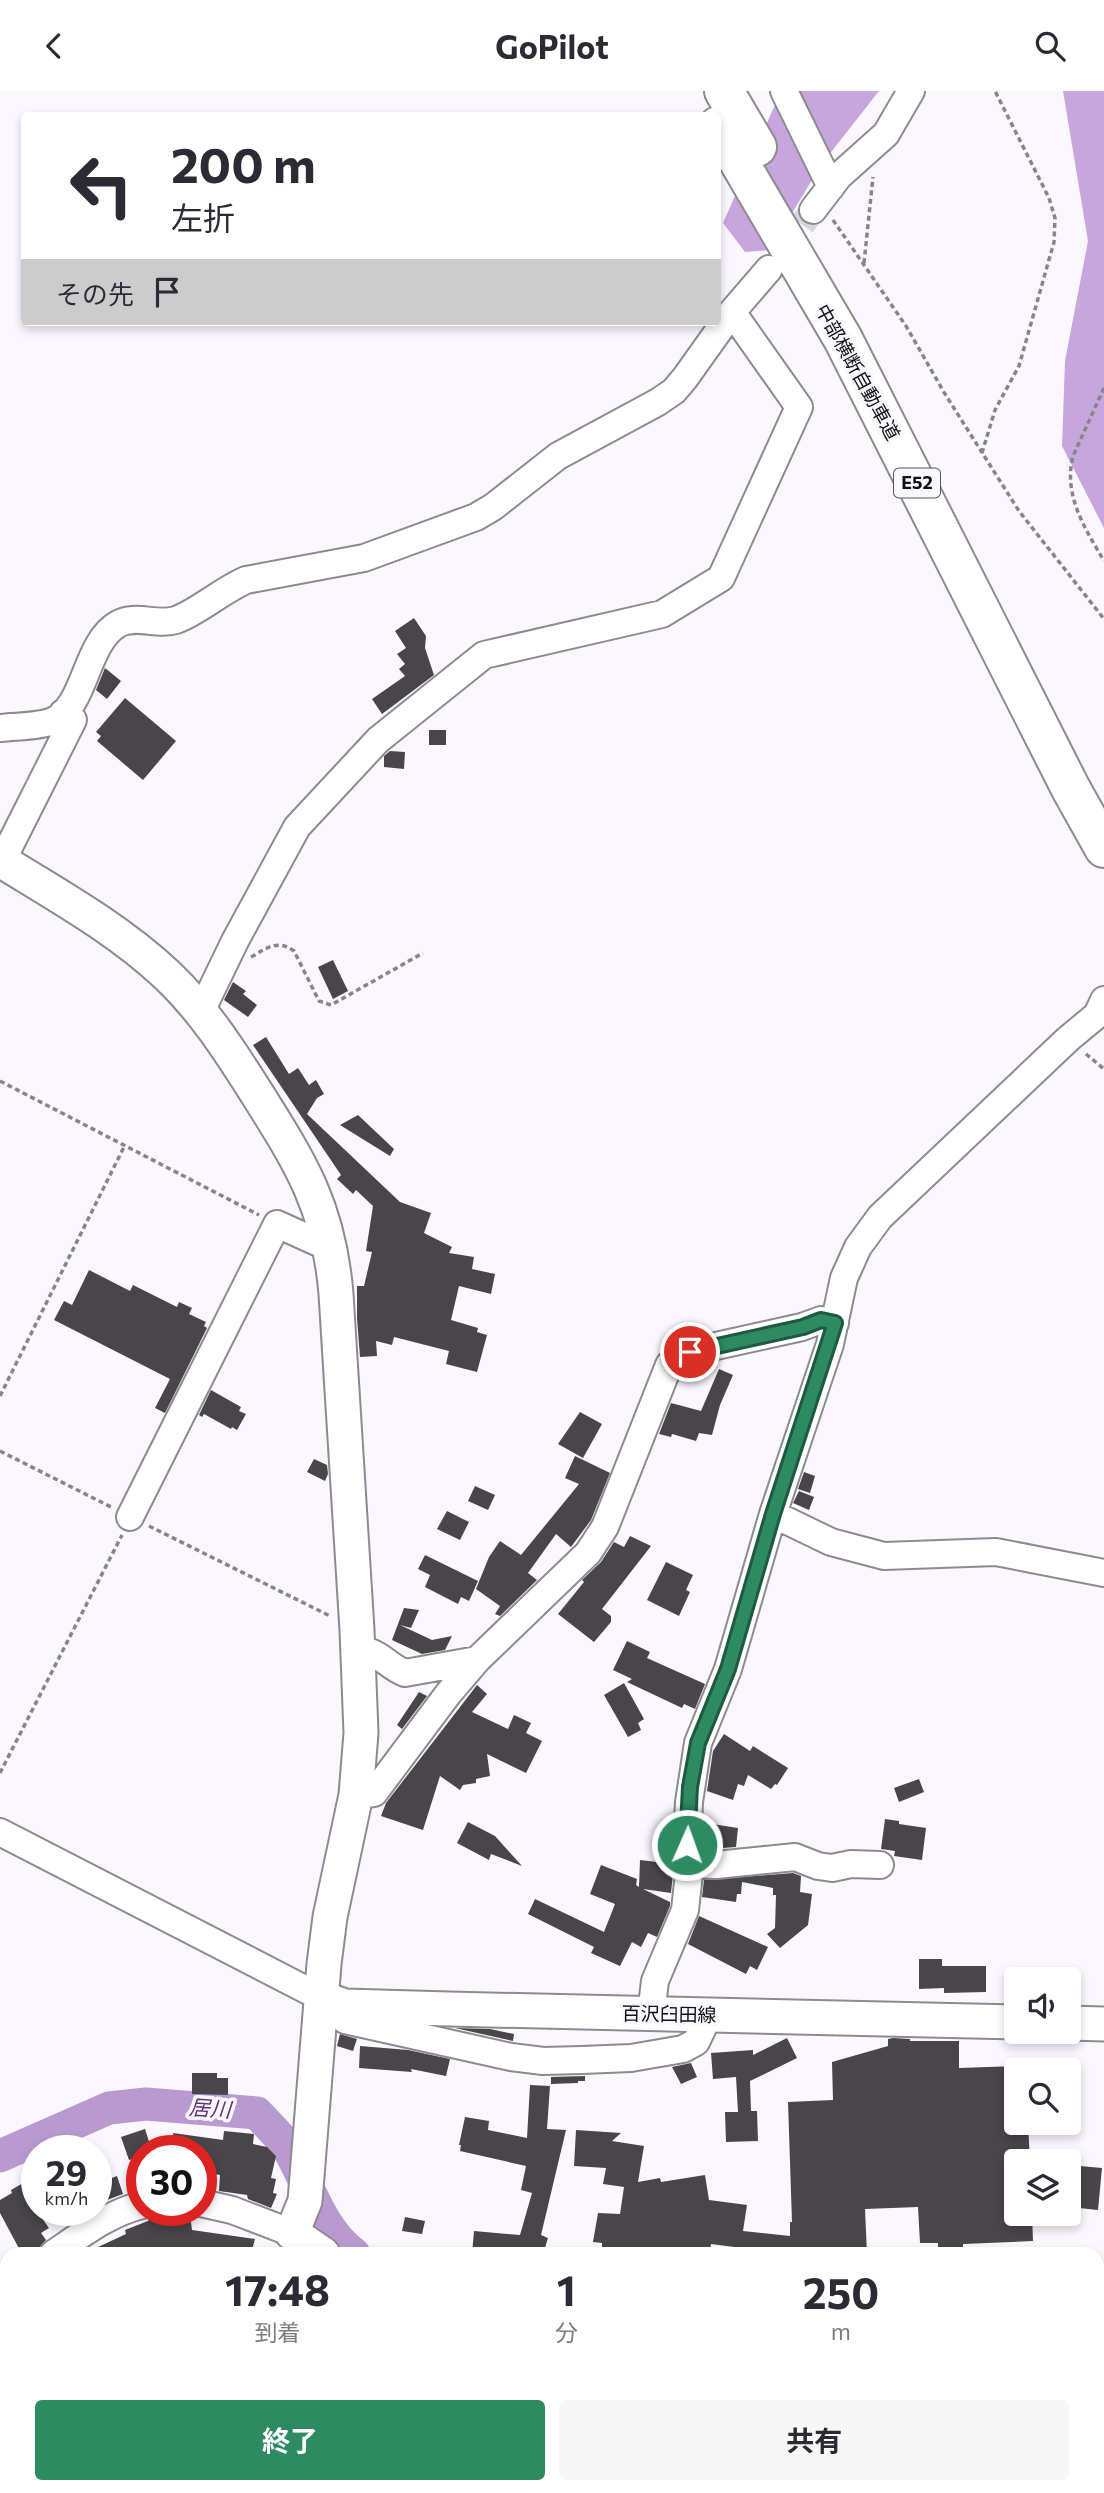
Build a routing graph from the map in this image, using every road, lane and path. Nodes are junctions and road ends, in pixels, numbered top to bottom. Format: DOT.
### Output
graph roads {
  1 [pos="697,91"];
  2 [pos="724,91"];
  3 [pos="784,91"];
  4 [pos="911,91"];
  5 [pos="995,91"];
  6 [pos="709,112"];
  7 [pos="721,131"];
  8 [pos="877,143"];
  9 [pos="821,199"];
  10 [pos="864,265"];
  11 [pos="769,269"];
  12 [pos="732,312"];
  13 [pos="1104,388"];
  14 [pos="982,453"];
  15 [pos="1104,561"];
  16 [pos="1104,619"];
  17 [pos="63,713"];
  18 [pos="0,728"];
  19 [pos="1104,800"];
  20 [pos="1104,848"];
  21 [pos="1,860"];
  22 [pos="423,953"];
  23 [pos="219,975"];
  24 [pos="1104,1000"];
  25 [pos="199,1009"];
  26 [pos="0,1081"];
  27 [pos="125,1145"];
  28 [pos="277,1224"];
  29 [pos="330,1245"];
  30 [pos="835,1323"];
  31 [pos="0,1396"];
  32 [pos="0,1451"];
  33 [pos="773,1514"];
  34 [pos="130,1517"];
  35 [pos="1104,1573"];
  36 [pos="358,1640"];
  37 [pos="478,1660"];
  38 [pos="0,1773"];
  39 [pos="356,1795"];
  40 [pos="0,1832"];
  41 [pos="690,1864"];
  42 [pos="880,1865"];
  43 [pos="331,2001"];
  44 [pos="651,2014"];
  45 [pos="709,2015"];
  46 [pos="1004,2022"];
  47 [pos="1081,2023"];
  48 [pos="1104,2024"];
  49 [pos="217,2206"];
  50 [pos="126,2209"];
  51 [pos="292,2233"];
  52 [pos="63,2247"];
  53 [pos="313,2247"];
  1 -- 6 [label="highway"];
  2 -- 19 [label="highway, 中部横断自動車道 / E52"];
  3 -- 9 [label="street"];
  4 -- 8 [label="street"];
  5 -- 14 [label="path"];
  7 -- 20 [label="highway, 中部横断自動車道 / E52"];
  8 -- 9 [label="street"];
  8 -- 10 [label="path"];
  9 -- 10 [label="path"];
  10 -- 14 [label="path"];
  11 -- 12 [label="street"];
  12 -- 17 [label="street"];
  12 -- 23 [label="street"];
  13 -- 15 [label="path"];
  14 -- 16 [label="path"];
  17 -- 18 [label="street"];
  17 -- 21 [label="street"];
  21 -- 25 [label="main road"];
  22 -- 23 [label="path"];
  23 -- 25 [label="street"];
  24 -- 30 [label="street"];
  25 -- 29 [label="main road"];
  26 -- 27 [label="path"];
  27 -- 28 [label="path"];
  27 -- 31 [label="path"];
  28 -- 29 [label="street"];
  28 -- 34 [label="street"];
  29 -- 36 [label="main road"];
  30 -- 33 [label="street"];
  30 -- 37 [label="street"];
  32 -- 34 [label="path"];
  33 -- 35 [label="street"];
  33 -- 41 [label="street"];
  34 -- 36 [label="path"];
  34 -- 38 [label="path"];
  36 -- 37 [label="street"];
  36 -- 39 [label="main road"];
  37 -- 39 [label="street"];
  39 -- 43 [label="main road"];
  40 -- 43 [label="street"];
  41 -- 42 [label="street"];
  41 -- 44 [label="street"];
  43 -- 44 [label="main road, 百沢臼田線"];
  43 -- 45 [label="street"];
  43 -- 51 [label="main road"];
  44 -- 45 [label="main road, 百沢臼田線"];
  45 -- 46 [label="main road, 百沢臼田線"];
  47 -- 48 [label="main road"];
  49 -- 51 [label="street"];
  50 -- 52 [label="street"];
  51 -- 53 [label="main road"];
}
